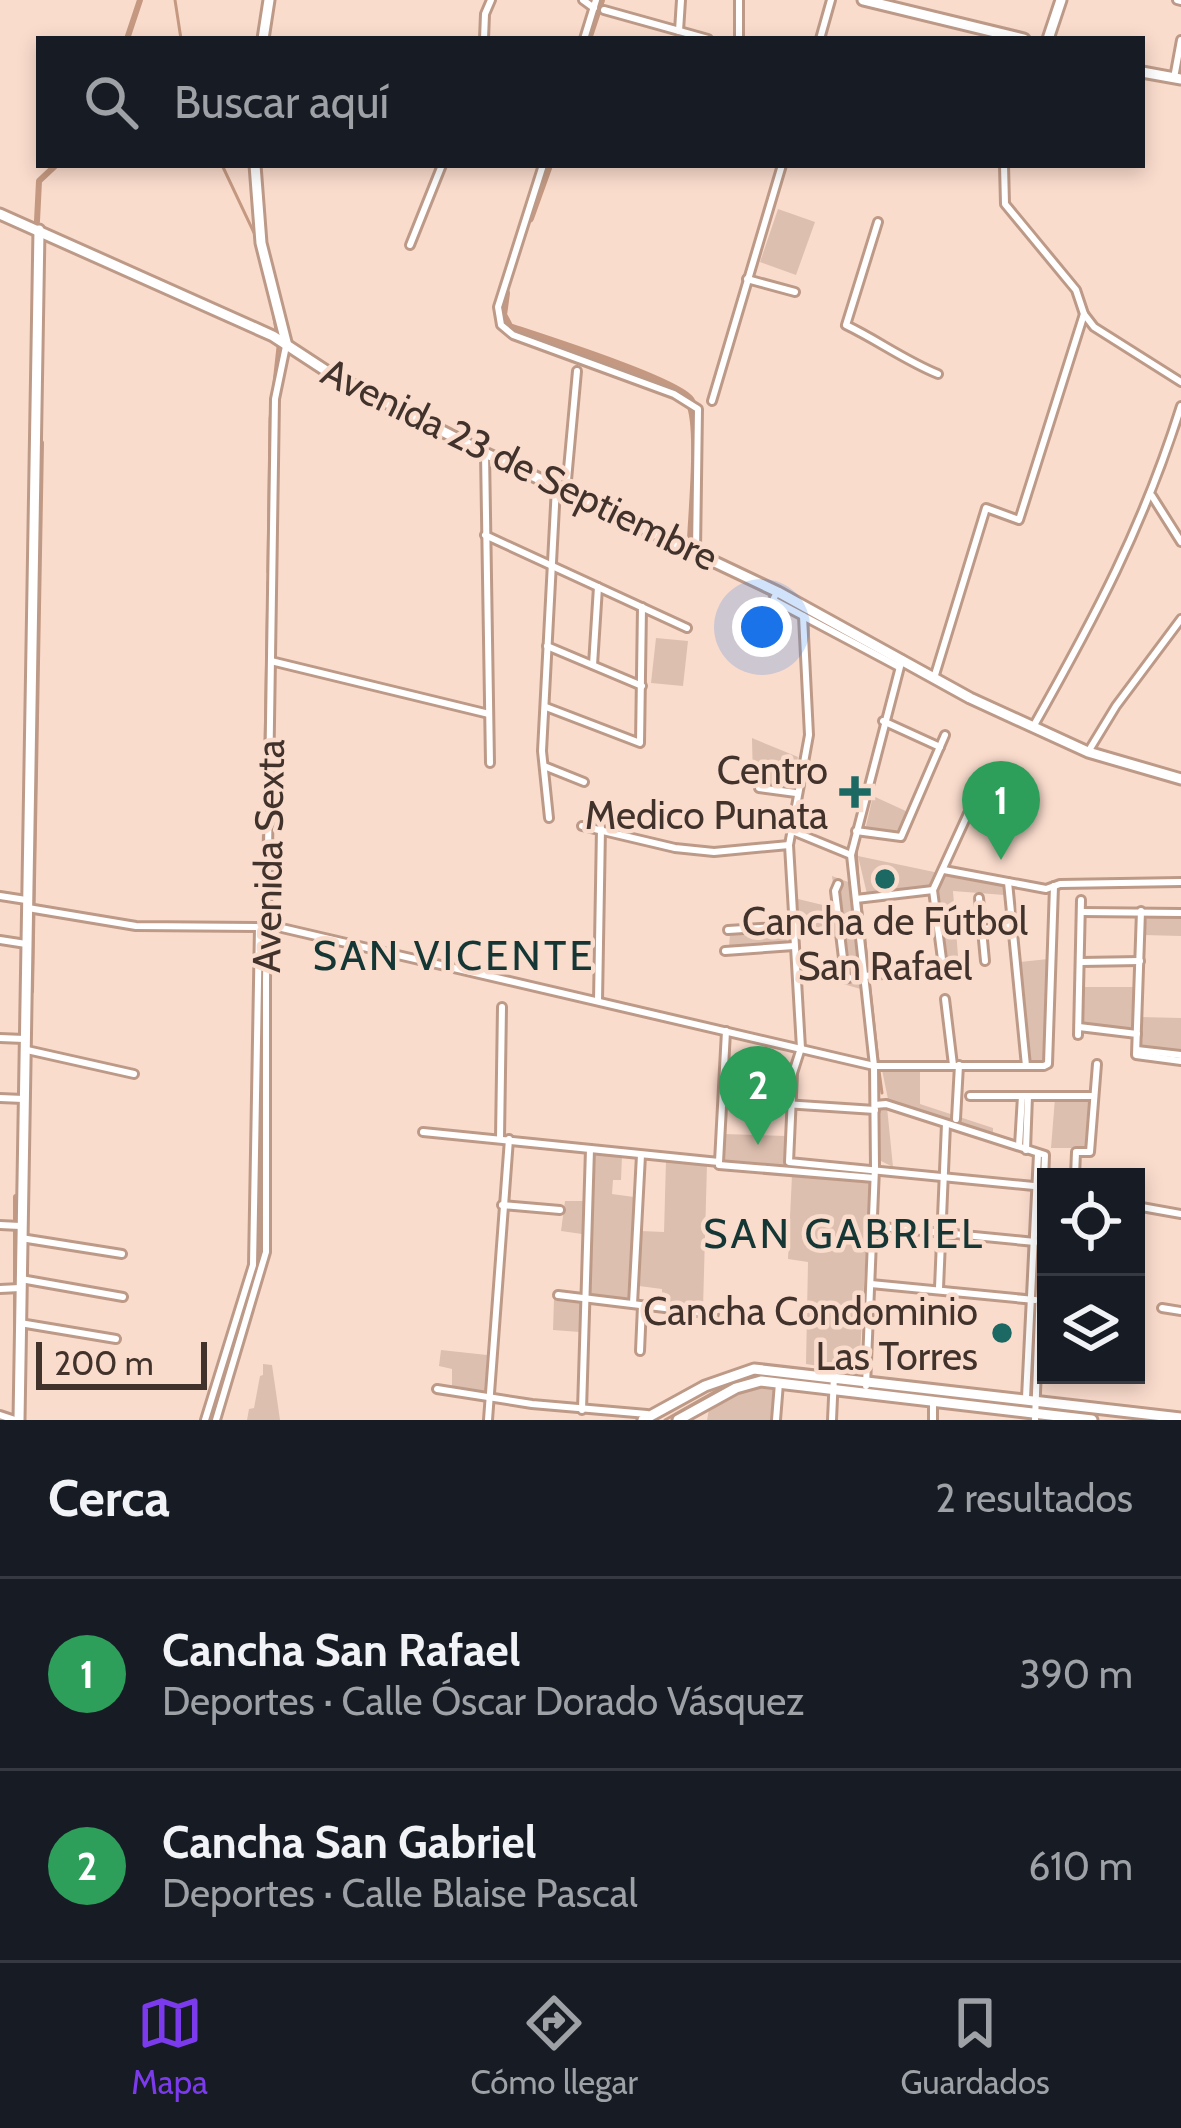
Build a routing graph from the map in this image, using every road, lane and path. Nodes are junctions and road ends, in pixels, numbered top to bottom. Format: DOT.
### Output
graph roads {
  1 [pos="269,0"];
  2 [pos="491,0"];
  3 [pos="583,0"];
  4 [pos="681,0"];
  5 [pos="739,0"];
  6 [pos="832,0"];
  7 [pos="863,0"];
  8 [pos="1060,0"];
  9 [pos="595,4"];
  10 [pos="604,10"];
  11 [pos="665,28"];
  12 [pos="679,31"];
  13 [pos="263,36"];
  14 [pos="484,36"];
  15 [pos="585,36"];
  16 [pos="667,36"];
  17 [pos="698,36"];
  18 [pos="739,36"];
  19 [pos="821,36"];
  20 [pos="1012,36"];
  21 [pos="1049,36"];
  22 [pos="1181,40"];
  23 [pos="1145,73"];
  24 [pos="1178,79"];
  25 [pos="255,168"];
  26 [pos="441,168"];
  27 [pos="542,168"];
  28 [pos="781,168"];
  29 [pos="1002,168"];
  30 [pos="0,214"];
  31 [pos="878,222"];
  32 [pos="39,230"];
  33 [pos="410,245"];
  34 [pos="747,279"];
  35 [pos="795,292"];
  36 [pos="1084,314"];
  37 [pos="281,340"];
  38 [pos="577,370"];
  39 [pos="938,374"];
  40 [pos="1181,382"];
  41 [pos="712,401"];
  42 [pos="1181,406"];
  43 [pos="485,454"];
  44 [pos="561,489"];
  45 [pos="1152,496"];
  46 [pos="485,535"];
  47 [pos="1181,542"];
  48 [pos="697,551"];
  49 [pos="551,566"];
  50 [pos="598,587"];
  51 [pos="775,596"];
  52 [pos="642,607"];
  53 [pos="803,616"];
  54 [pos="1181,619"];
  55 [pos="687,628"];
  56 [pos="547,646"];
  57 [pos="271,662"];
  58 [pos="900,663"];
  59 [pos="593,665"];
  60 [pos="934,678"];
  61 [pos="642,686"];
  62 [pos="544,706"];
  63 [pos="489,714"];
  64 [pos="884,721"];
  65 [pos="1034,727"];
  66 [pos="945,735"];
  67 [pos="940,746"];
  68 [pos="1088,752"];
  69 [pos="490,764"];
  70 [pos="544,766"];
  71 [pos="1181,779"];
  72 [pos="584,782"];
  73 [pos="759,788"];
  74 [pos="796,794"];
  75 [pos="971,807"];
  76 [pos="549,818"];
  77 [pos="583,826"];
  78 [pos="601,828"];
  79 [pos="790,830"];
  80 [pos="856,831"];
  81 [pos="789,844"];
  82 [pos="851,855"];
  83 [pos="944,870"];
  84 [pos="1008,882"];
  85 [pos="1181,882"];
  86 [pos="838,884"];
  87 [pos="1019,884"];
  88 [pos="1054,886"];
  89 [pos="932,890"];
  90 [pos="1009,895"];
  91 [pos="0,896"];
  92 [pos="856,898"];
  93 [pos="979,898"];
  94 [pos="1081,900"];
  95 [pos="27,904"];
  96 [pos="1082,911"];
  97 [pos="1141,911"];
  98 [pos="1181,913"];
  99 [pos="264,926"];
  100 [pos="794,926"];
  101 [pos="860,926"];
  102 [pos="1011,926"];
  103 [pos="839,928"];
  104 [pos="982,928"];
  105 [pos="728,930"];
  106 [pos="0,940"];
  107 [pos="26,944"];
  108 [pos="794,946"];
  109 [pos="725,951"];
  110 [pos="986,962"];
  111 [pos="1081,962"];
  112 [pos="1140,962"];
  113 [pos="865,976"];
  114 [pos="849,978"];
  115 [pos="946,999"];
  116 [pos="598,1001"];
  117 [pos="502,1007"];
  118 [pos="726,1031"];
  119 [pos="1137,1034"];
  120 [pos="0,1038"];
  121 [pos="24,1044"];
  122 [pos="801,1048"];
  123 [pos="1181,1058"];
  124 [pos="1097,1064"];
  125 [pos="956,1065"];
  126 [pos="874,1066"];
  127 [pos="1026,1066"];
  128 [pos="134,1074"];
  129 [pos="970,1096"];
  130 [pos="1025,1096"];
  131 [pos="1094,1096"];
  132 [pos="0,1099"];
  133 [pos="23,1099"];
  134 [pos="723,1100"];
  135 [pos="792,1103"];
  136 [pos="875,1107"];
  137 [pos="956,1119"];
  138 [pos="946,1124"];
  139 [pos="423,1132"];
  140 [pos="504,1139"];
  141 [pos="590,1149"];
  142 [pos="1023,1149"];
  143 [pos="641,1155"];
  144 [pos="719,1163"];
  145 [pos="1041,1168"];
  146 [pos="1075,1168"];
  147 [pos="874,1173"];
  148 [pos="945,1176"];
  149 [pos="1037,1189"];
  150 [pos="502,1205"];
  151 [pos="1145,1207"];
  152 [pos="560,1210"];
  153 [pos="1181,1214"];
  154 [pos="1037,1222"];
  155 [pos="0,1225"];
  156 [pos="872,1226"];
  157 [pos="21,1232"];
  158 [pos="942,1234"];
  159 [pos="1034,1242"];
  160 [pos="122,1254"];
  161 [pos="1037,1269"];
  162 [pos="21,1283"];
  163 [pos="871,1284"];
  164 [pos="0,1289"];
  165 [pos="938,1289"];
  166 [pos="558,1295"];
  167 [pos="123,1297"];
  168 [pos="585,1298"];
  169 [pos="1035,1300"];
  170 [pos="638,1305"];
  171 [pos="1162,1308"];
  172 [pos="1181,1311"];
  173 [pos="714,1314"];
  174 [pos="20,1324"];
  175 [pos="116,1340"];
  176 [pos="640,1351"];
  177 [pos="226,1364"];
  178 [pos="834,1376"];
  179 [pos="866,1380"];
  180 [pos="778,1383"];
  181 [pos="436,1389"];
  182 [pos="833,1390"];
  183 [pos="865,1394"];
  184 [pos="490,1398"];
  185 [pos="1031,1400"];
  186 [pos="933,1401"];
  187 [pos="705,1404"];
  188 [pos="582,1410"];
  189 [pos="0,1414"];
  190 [pos="1031,1416"];
  191 [pos="648,1417"];
  192 [pos="1181,1418"];
  193 [pos="17,1420"];
  194 [pos="205,1420"];
  195 [pos="216,1420"];
  196 [pos="488,1420"];
  197 [pos="678,1420"];
  198 [pos="704,1420"];
  199 [pos="776,1420"];
  200 [pos="832,1420"];
  201 [pos="933,1420"];
  202 [pos="1092,1420"];
  1 -- 13 [label="main road"];
  2 -- 14 [label="street"];
  3 -- 9 [label="street"];
  4 -- 12 [label="street"];
  5 -- 18 [label="street"];
  6 -- 19 [label="street"];
  7 -- 20 [label="main road"];
  8 -- 21 [label="main road"];
  9 -- 15 [label="street"];
  10 -- 11 [label="street"];
  11 -- 12 [label="street"];
  11 -- 16 [label="street"];
  12 -- 17 [label="street"];
  22 -- 24 [label="street"];
  23 -- 24 [label="main road"];
  25 -- 37 [label="main road"];
  26 -- 33 [label="street"];
  27 -- 48 [label="street"];
  28 -- 34 [label="street"];
  29 -- 36 [label="street"];
  30 -- 32 [label="main road, Avenida 23 de Septiembre"];
  31 -- 39 [label="street"];
  32 -- 37 [label="main road, Avenida 23 de Septiembre"];
  32 -- 95 [label="main road"];
  34 -- 35 [label="street"];
  34 -- 41 [label="street"];
  36 -- 40 [label="street"];
  36 -- 60 [label="street"];
  37 -- 43 [label="main road, Avenida 23 de Septiembre"];
  37 -- 57 [label="street, Avenida Sexta"];
  38 -- 44 [label="street"];
  42 -- 45 [label="street"];
  43 -- 44 [label="main road, Avenida 23 de Septiembre"];
  43 -- 46 [label="street"];
  44 -- 48 [label="main road, Avenida 23 de Septiembre"];
  44 -- 49 [label="street"];
  45 -- 47 [label="street"];
  45 -- 65 [label="street"];
  46 -- 49 [label="street"];
  46 -- 63 [label="street"];
  48 -- 51 [label="main road, Avenida 23 de Septiembre"];
  49 -- 50 [label="street"];
  49 -- 56 [label="street"];
  50 -- 52 [label="street"];
  50 -- 59 [label="street"];
  51 -- 53 [label="street"];
  51 -- 58 [label="main road, Avenida 23 de Septiembre"];
  52 -- 55 [label="street"];
  52 -- 61 [label="street"];
  53 -- 58 [label="street"];
  53 -- 74 [label="street"];
  54 -- 68 [label="street"];
  56 -- 59 [label="street"];
  56 -- 62 [label="street"];
  57 -- 63 [label="street"];
  57 -- 99 [label="street, Avenida Sexta"];
  58 -- 60 [label="main road, Avenida 23 de Septiembre"];
  58 -- 64 [label="street"];
  59 -- 61 [label="street"];
  60 -- 65 [label="main road, Avenida 23 de Septiembre"];
  61 -- 62 [label="street"];
  62 -- 70 [label="street"];
  63 -- 69 [label="street"];
  64 -- 67 [label="street"];
  64 -- 80 [label="street"];
  65 -- 68 [label="main road, Avenida 23 de Septiembre"];
  66 -- 67 [label="street"];
  67 -- 80 [label="street"];
  68 -- 71 [label="main road, Avenida 23 de Septiembre"];
  70 -- 72 [label="street"];
  70 -- 76 [label="street"];
  73 -- 74 [label="street"];
  74 -- 79 [label="street"];
  75 -- 83 [label="street"];
  77 -- 78 [label="street"];
  78 -- 81 [label="street"];
  78 -- 116 [label="street"];
  79 -- 81 [label="street"];
  79 -- 82 [label="street"];
  80 -- 82 [label="street"];
  81 -- 100 [label="street"];
  82 -- 92 [label="street"];
  83 -- 84 [label="street"];
  83 -- 89 [label="street"];
  84 -- 87 [label="street"];
  84 -- 90 [label="street"];
  85 -- 88 [label="street"];
  86 -- 103 [label="street"];
  87 -- 88 [label="street"];
  87 -- 90 [label="street"];
  88 -- 127 [label="street"];
  89 -- 92 [label="street"];
  89 -- 113 [label="street"];
  90 -- 102 [label="street"];
  91 -- 95 [label="street"];
  92 -- 101 [label="street"];
  93 -- 104 [label="street"];
  94 -- 96 [label="street"];
  95 -- 99 [label="street"];
  95 -- 107 [label="main road"];
  96 -- 97 [label="street"];
  96 -- 111 [label="street"];
  97 -- 98 [label="street"];
  97 -- 112 [label="street"];
  99 -- 116 [label="street"];
  99 -- 177 [label="street, Avenida Sexta"];
  100 -- 105 [label="street"];
  100 -- 108 [label="street"];
  101 -- 103 [label="street"];
  101 -- 113 [label="street"];
  102 -- 104 [label="street"];
  102 -- 127 [label="street"];
  103 -- 114 [label="street"];
  104 -- 110 [label="street"];
  106 -- 107 [label="street"];
  107 -- 121 [label="main road"];
  108 -- 109 [label="street"];
  108 -- 122 [label="street"];
  111 -- 112 [label="street"];
  111 -- 119 [label="street"];
  112 -- 119 [label="street"];
  113 -- 126 [label="street"];
  115 -- 125 [label="street"];
  116 -- 118 [label="street"];
  117 -- 140 [label="street"];
  118 -- 122 [label="street"];
  118 -- 134 [label="street"];
  119 -- 123 [label="street"];
  120 -- 121 [label="street"];
  121 -- 128 [label="street"];
  121 -- 133 [label="main road"];
  122 -- 126 [label="street"];
  122 -- 135 [label="street"];
  124 -- 131 [label="street"];
  125 -- 126 [label="street"];
  125 -- 127 [label="street"];
  125 -- 137 [label="street"];
  126 -- 136 [label="street"];
  129 -- 130 [label="street"];
  130 -- 131 [label="street"];
  130 -- 142 [label="street"];
  131 -- 146 [label="street"];
  132 -- 133 [label="street"];
  133 -- 157 [label="main road"];
  134 -- 135 [label="street"];
  134 -- 144 [label="street"];
  135 -- 136 [label="street"];
  135 -- 147 [label="street"];
  136 -- 138 [label="street"];
  136 -- 147 [label="street"];
  138 -- 142 [label="street"];
  138 -- 148 [label="street"];
  139 -- 140 [label="street"];
  140 -- 141 [label="street"];
  140 -- 150 [label="street"];
  141 -- 143 [label="street"];
  141 -- 168 [label="street"];
  142 -- 145 [label="street"];
  143 -- 144 [label="street"];
  143 -- 170 [label="street"];
  144 -- 147 [label="street"];
  147 -- 148 [label="street"];
  147 -- 156 [label="street"];
  148 -- 149 [label="street"];
  148 -- 158 [label="street"];
  150 -- 152 [label="street"];
  150 -- 184 [label="street"];
  151 -- 153 [label="street"];
  154 -- 159 [label="street"];
  155 -- 157 [label="street"];
  156 -- 158 [label="street"];
  156 -- 163 [label="street"];
  157 -- 160 [label="street"];
  157 -- 162 [label="main road"];
  158 -- 159 [label="street"];
  158 -- 165 [label="street"];
  159 -- 169 [label="street"];
  161 -- 169 [label="street"];
  162 -- 164 [label="street"];
  162 -- 167 [label="street"];
  162 -- 174 [label="main road"];
  163 -- 165 [label="street"];
  163 -- 179 [label="street"];
  165 -- 169 [label="street"];
  166 -- 168 [label="street"];
  168 -- 170 [label="street"];
  168 -- 188 [label="street"];
  169 -- 185 [label="street"];
  170 -- 173 [label="street"];
  170 -- 176 [label="street"];
  171 -- 172 [label="street"];
  174 -- 175 [label="street"];
  174 -- 193 [label="main road"];
  177 -- 194 [label="street, Avenida Sexta"];
  177 -- 195 [label="street, Avenida Sexta"];
  178 -- 179 [label="main road"];
  178 -- 182 [label="street"];
  178 -- 191 [label="main road"];
  179 -- 183 [label="street"];
  179 -- 185 [label="main road"];
  180 -- 182 [label="main road"];
  180 -- 187 [label="main road"];
  180 -- 199 [label="street"];
  181 -- 184 [label="street"];
  182 -- 183 [label="main road"];
  182 -- 200 [label="street"];
  183 -- 186 [label="main road"];
  184 -- 188 [label="street"];
  184 -- 196 [label="street"];
  185 -- 190 [label="street"];
  185 -- 192 [label="main road"];
  186 -- 190 [label="main road"];
  186 -- 201 [label="street"];
  187 -- 197 [label="main road"];
  187 -- 198 [label="street"];
  188 -- 191 [label="street"];
  189 -- 193 [label="street"];
  190 -- 202 [label="main road"];
}
